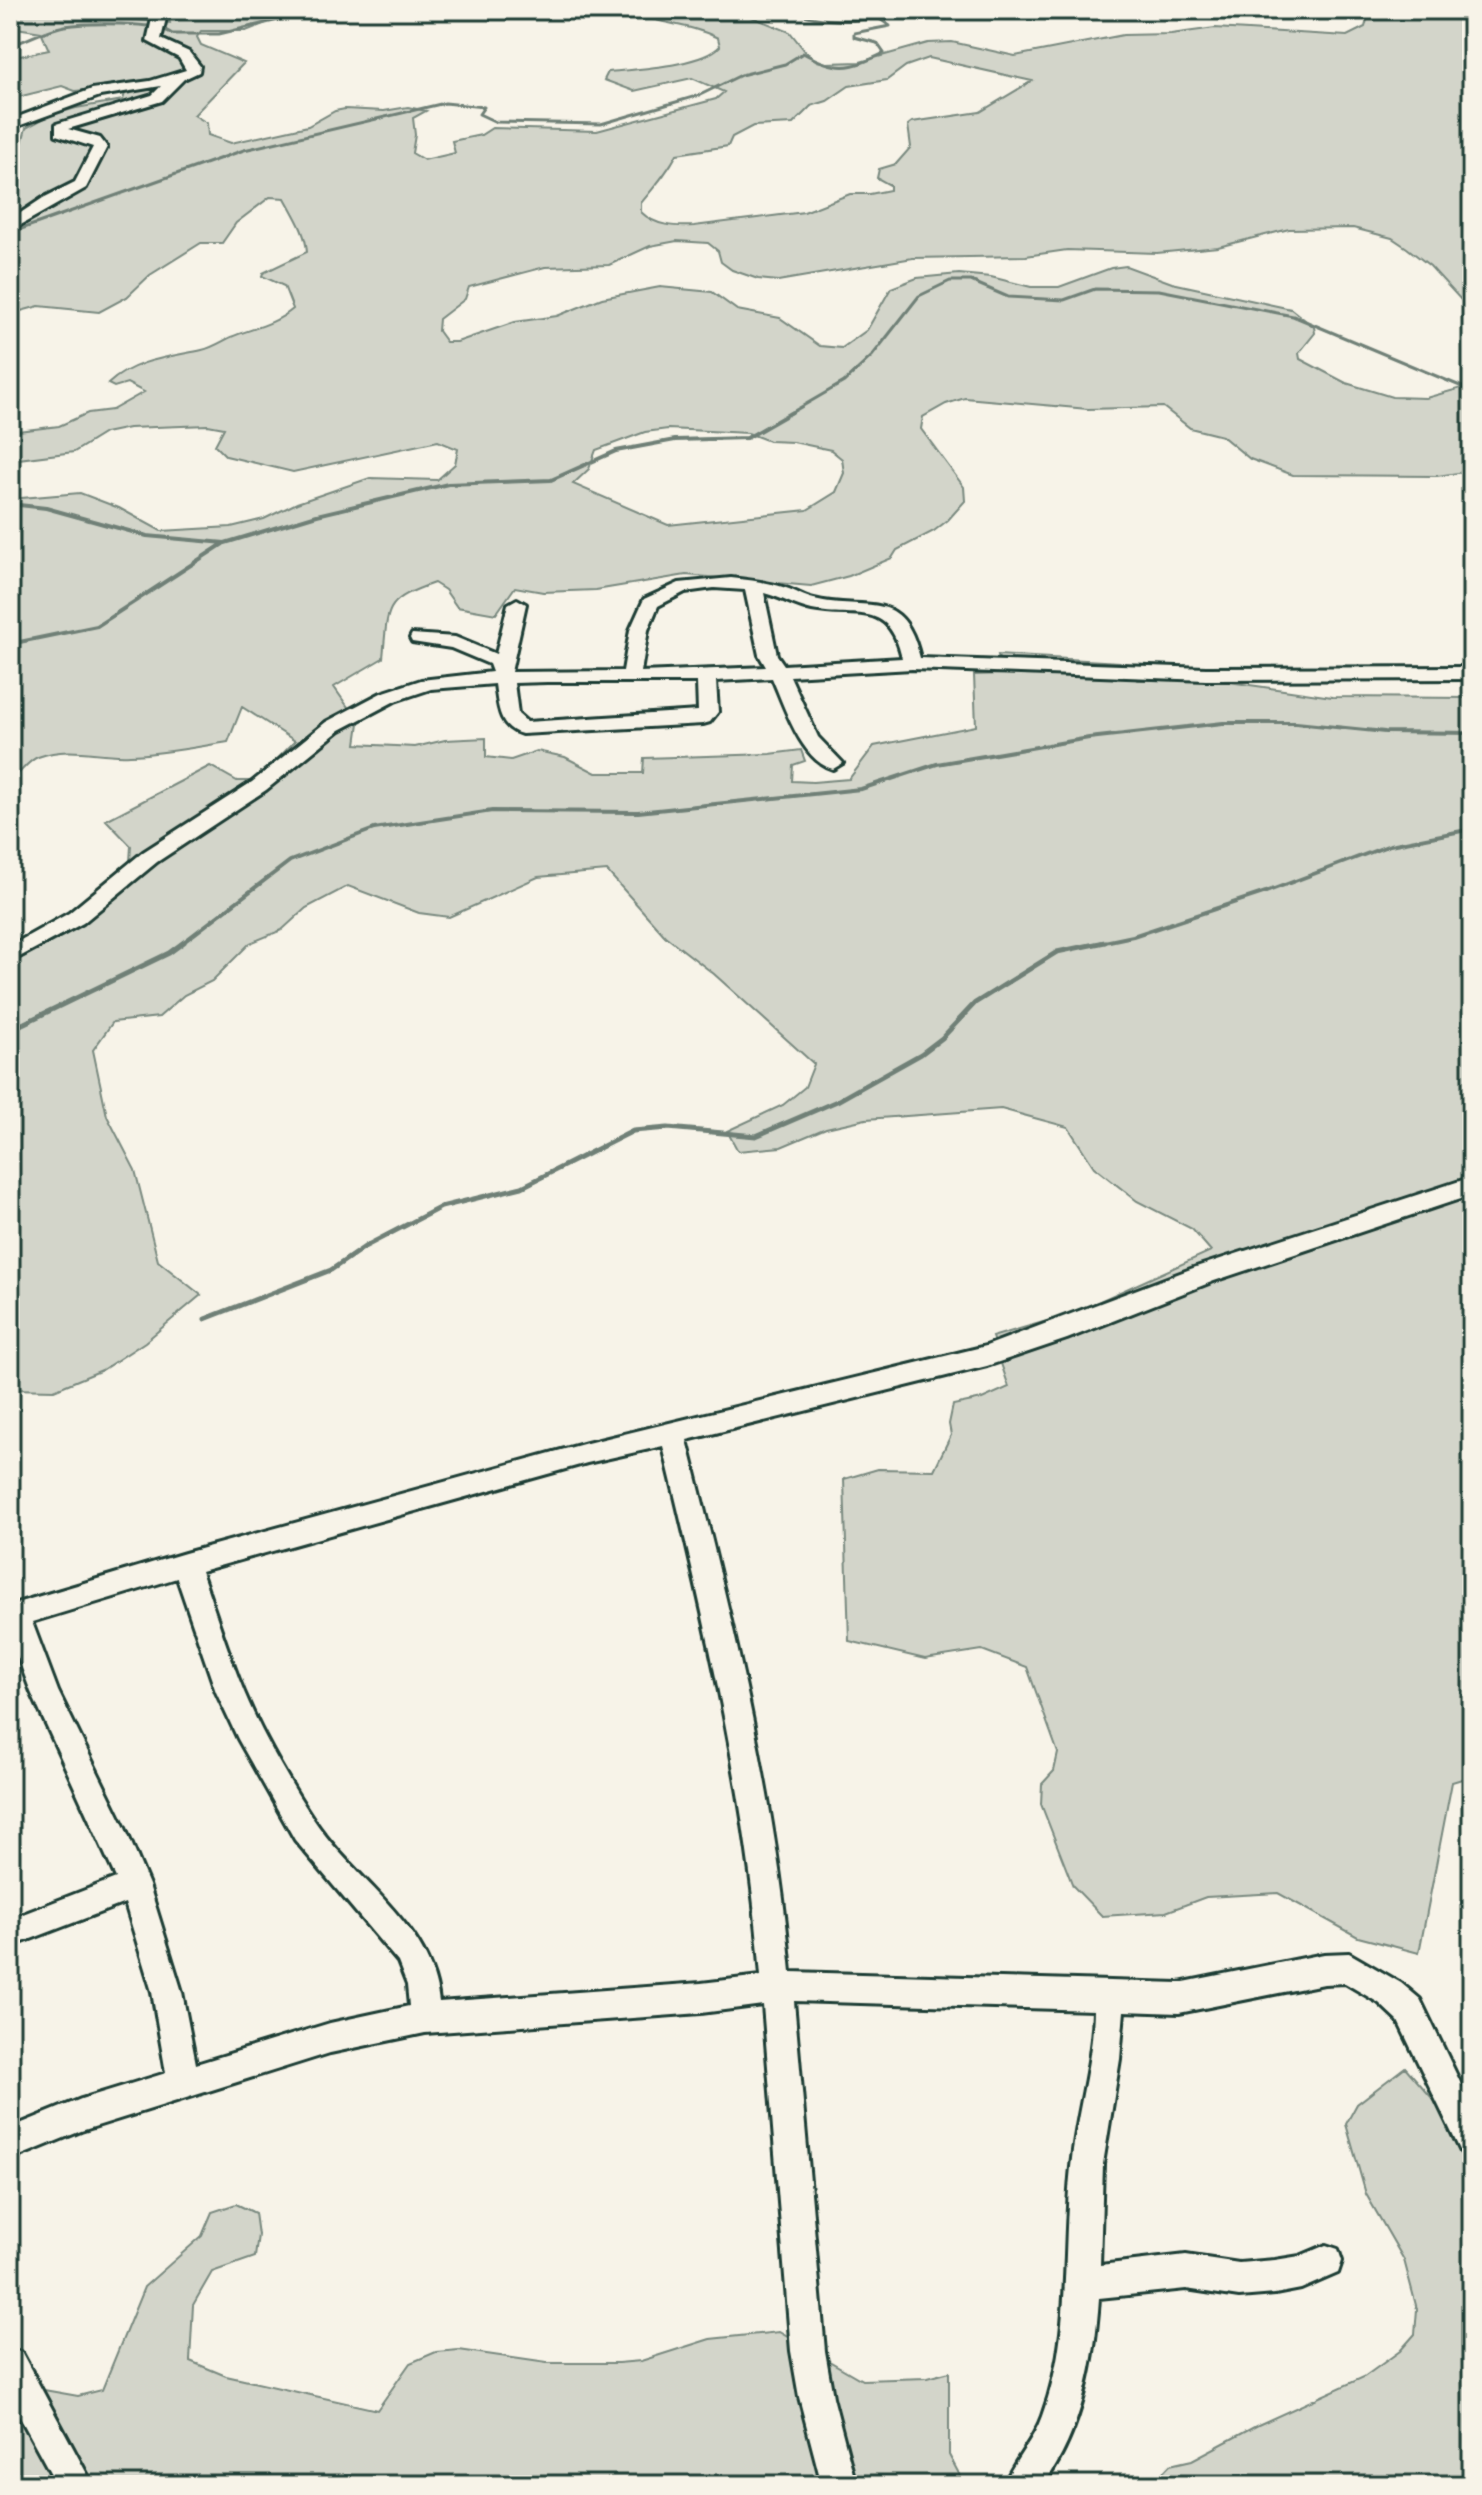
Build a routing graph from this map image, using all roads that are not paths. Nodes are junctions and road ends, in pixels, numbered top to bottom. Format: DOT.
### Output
graph roads {
  1 [pos="161,10"];
  2 [pos="178,78"];
  3 [pos="10,125"];
  4 [pos="10,227"];
  5 [pos="753,585"];
  6 [pos="517,604"];
  7 [pos="419,638"];
  8 [pos="912,663"];
  9 [pos="774,670"];
  10 [pos="503,673"];
  11 [pos="1472,673"];
  12 [pos="706,675"];
  13 [pos="631,678"];
  14 [pos="833,763"];
  15 [pos="10,955"];
  16 [pos="1472,1186"];
  17 [pos="672,1432"];
  18 [pos="185,1564"];
  19 [pos="13,1617"];
  20 [pos="134,1885"];
  21 [pos="10,1933"];
  22 [pos="777,1988"];
  23 [pos="1109,1995"];
  24 [pos="425,2018"];
  25 [pos="184,2083"];
  26 [pos="1472,2141"];
  27 [pos="10,2144"];
  28 [pos="1326,2261"];
  29 [pos="1083,2283"];
  30 [pos="10,2365"];
  31 [pos="76,2485"];
  32 [pos="839,2485"];
  33 [pos="1021,2485"];
  1 -- 2 [label="street"];
  2 -- 3 [label="street"];
  2 -- 4 [label="street"];
  5 -- 8 [label="street"];
  5 -- 9 [label="street"];
  5 -- 13 [label="street"];
  6 -- 10 [label="street"];
  7 -- 10 [label="street"];
  8 -- 9 [label="street"];
  8 -- 11 [label="street"];
  9 -- 12 [label="street"];
  9 -- 14 [label="street"];
  10 -- 12 [label="street"];
  10 -- 13 [label="street"];
  10 -- 15 [label="street"];
  12 -- 13 [label="street"];
  16 -- 17 [label="street"];
  17 -- 18 [label="street"];
  17 -- 22 [label="street"];
  18 -- 19 [label="street"];
  18 -- 24 [label="street"];
  19 -- 20 [label="street"];
  20 -- 21 [label="street"];
  20 -- 25 [label="street"];
  22 -- 23 [label="street"];
  22 -- 24 [label="street"];
  22 -- 32 [label="street"];
  23 -- 26 [label="street"];
  23 -- 29 [label="street"];
  24 -- 25 [label="street"];
  25 -- 27 [label="street"];
  28 -- 29 [label="street"];
  29 -- 33 [label="street"];
  30 -- 31 [label="street"];
}
